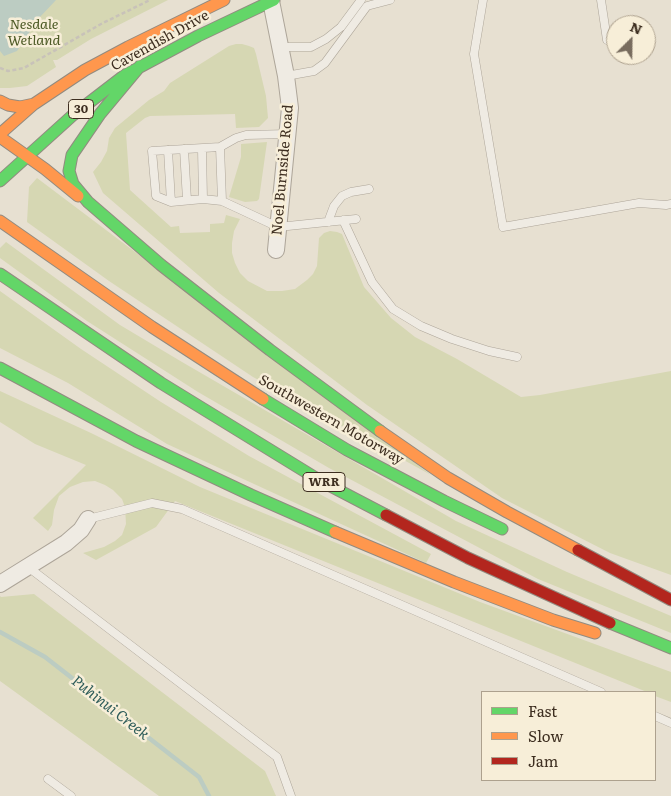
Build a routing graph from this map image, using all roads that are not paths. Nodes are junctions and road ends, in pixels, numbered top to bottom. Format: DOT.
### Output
graph roads {
  1 [pos="224,0"];
  2 [pos="360,0"];
  3 [pos="390,0"];
  4 [pos="483,0"];
  5 [pos="601,0"];
  6 [pos="273,1"];
  7 [pos="606,33"];
  8 [pos="280,47"];
  9 [pos="140,66"];
  10 [pos="286,76"];
  11 [pos="0,102"];
  12 [pos="34,104"];
  13 [pos="288,134"];
  14 [pos="0,135"];
  15 [pos="220,147"];
  16 [pos="202,148"];
  17 [pos="184,149"];
  18 [pos="168,150"];
  19 [pos="27,157"];
  20 [pos="0,181"];
  21 [pos="369,189"];
  22 [pos="202,199"];
  23 [pos="187,200"];
  24 [pos="222,201"];
  25 [pos="88,202"];
  26 [pos="171,202"];
  27 [pos="671,204"];
  28 [pos="356,219"];
  29 [pos="343,220"];
  30 [pos="0,221"];
  31 [pos="328,222"];
  32 [pos="278,227"];
  33 [pos="276,250"];
  34 [pos="0,274"];
  35 [pos="517,357"];
  36 [pos="0,368"];
  37 [pos="0,379"];
  38 [pos="28,384"];
  39 [pos="88,519"];
  40 [pos="512,534"];
  41 [pos="582,565"];
  42 [pos="28,567"];
  43 [pos="0,584"];
  44 [pos="671,601"];
  45 [pos="607,637"];
  46 [pos="634,645"];
  47 [pos="671,648"];
  48 [pos="671,655"];
  49 [pos="599,691"];
  50 [pos="656,716"];
  51 [pos="671,723"];
  52 [pos="48,779"];
  53 [pos="71,796"];
  54 [pos="291,796"];
  1 -- 12 [label="main road, Cavendish Drive / 30"];
  2 -- 8 [label="lane"];
  3 -- 10 [label="lane"];
  4 -- 27 [label="lane"];
  5 -- 7 [label="lane"];
  6 -- 8 [label="street, Noel Burnside Road"];
  6 -- 9 [label="main road, Cavendish Drive / 30"];
  8 -- 10 [label="street, Noel Burnside Road"];
  9 -- 19 [label="main road, Cavendish Drive / 30"];
  9 -- 25 [label="main road"];
  10 -- 13 [label="street, Noel Burnside Road"];
  11 -- 12 [label="main road"];
  12 -- 14 [label="main road, Cavendish Drive / 30"];
  13 -- 15 [label="lane"];
  13 -- 32 [label="street, Noel Burnside Road"];
  14 -- 19 [label="main road"];
  15 -- 16 [label="lane"];
  15 -- 24 [label="lane"];
  16 -- 17 [label="lane"];
  16 -- 22 [label="lane"];
  17 -- 18 [label="lane"];
  17 -- 23 [label="lane"];
  18 -- 26 [label="lane"];
  18 -- 26 [label="lane"];
  19 -- 20 [label="main road, Cavendish Drive"];
  19 -- 25 [label="main road"];
  21 -- 31 [label="lane"];
  22 -- 23 [label="lane"];
  22 -- 24 [label="lane"];
  23 -- 26 [label="lane"];
  24 -- 32 [label="lane"];
  25 -- 44 [label="main road"];
  28 -- 29 [label="lane"];
  29 -- 31 [label="lane"];
  29 -- 35 [label="lane"];
  30 -- 40 [label="main road, Southwestern Motorway"];
  31 -- 32 [label="lane"];
  32 -- 33 [label="street, Noel Burnside Road"];
  34 -- 47 [label="main road, WRR"];
  36 -- 38 [label="main road"];
  37 -- 38 [label="main road"];
  38 -- 45 [label="main road"];
  39 -- 42 [label="street"];
  39 -- 49 [label="lane"];
  41 -- 44 [label="main road"];
  42 -- 43 [label="street"];
  42 -- 54 [label="lane"];
  46 -- 48 [label="main road"];
  50 -- 51 [label="lane"];
  52 -- 53 [label="lane"];
}
